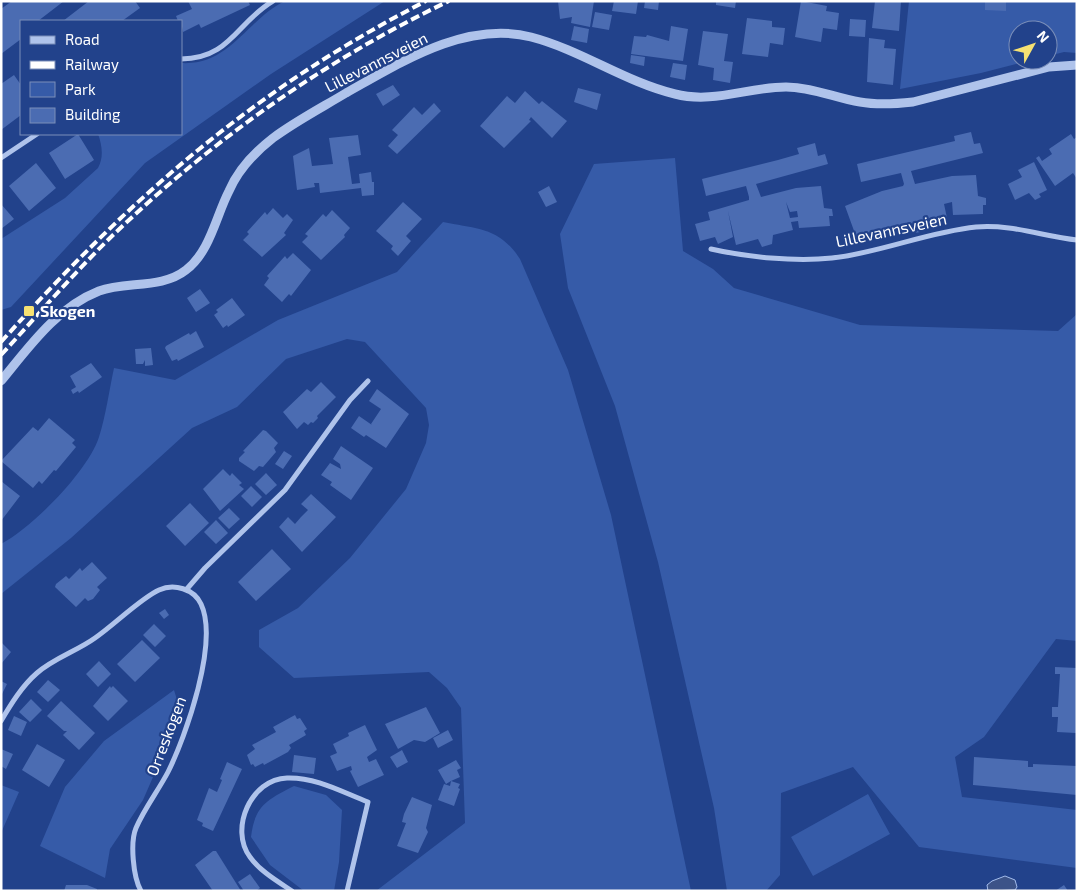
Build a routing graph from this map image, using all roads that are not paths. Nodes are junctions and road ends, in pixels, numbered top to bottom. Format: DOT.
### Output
graph roads {
  1 [pos="273,1"];
  2 [pos="182,59"];
  3 [pos="1077,65"];
  4 [pos="36,135"];
  5 [pos="1,158"];
  6 [pos="1077,240"];
  7 [pos="711,249"];
  8 [pos="1,381"];
  9 [pos="368,381"];
  10 [pos="186,590"];
  11 [pos="1,722"];
  12 [pos="141,891"];
  13 [pos="292,891"];
  14 [pos="347,891"];
  1 -- 2 [label="street"];
  3 -- 8 [label="street, Lillevannsveien"];
  4 -- 5 [label="street"];
  6 -- 7 [label="street, Lillevannsveien"];
  9 -- 10 [label="street"];
  10 -- 11 [label="street"];
  10 -- 12 [label="street, Orreskogen"];
  13 -- 14 [label="street"];
}
